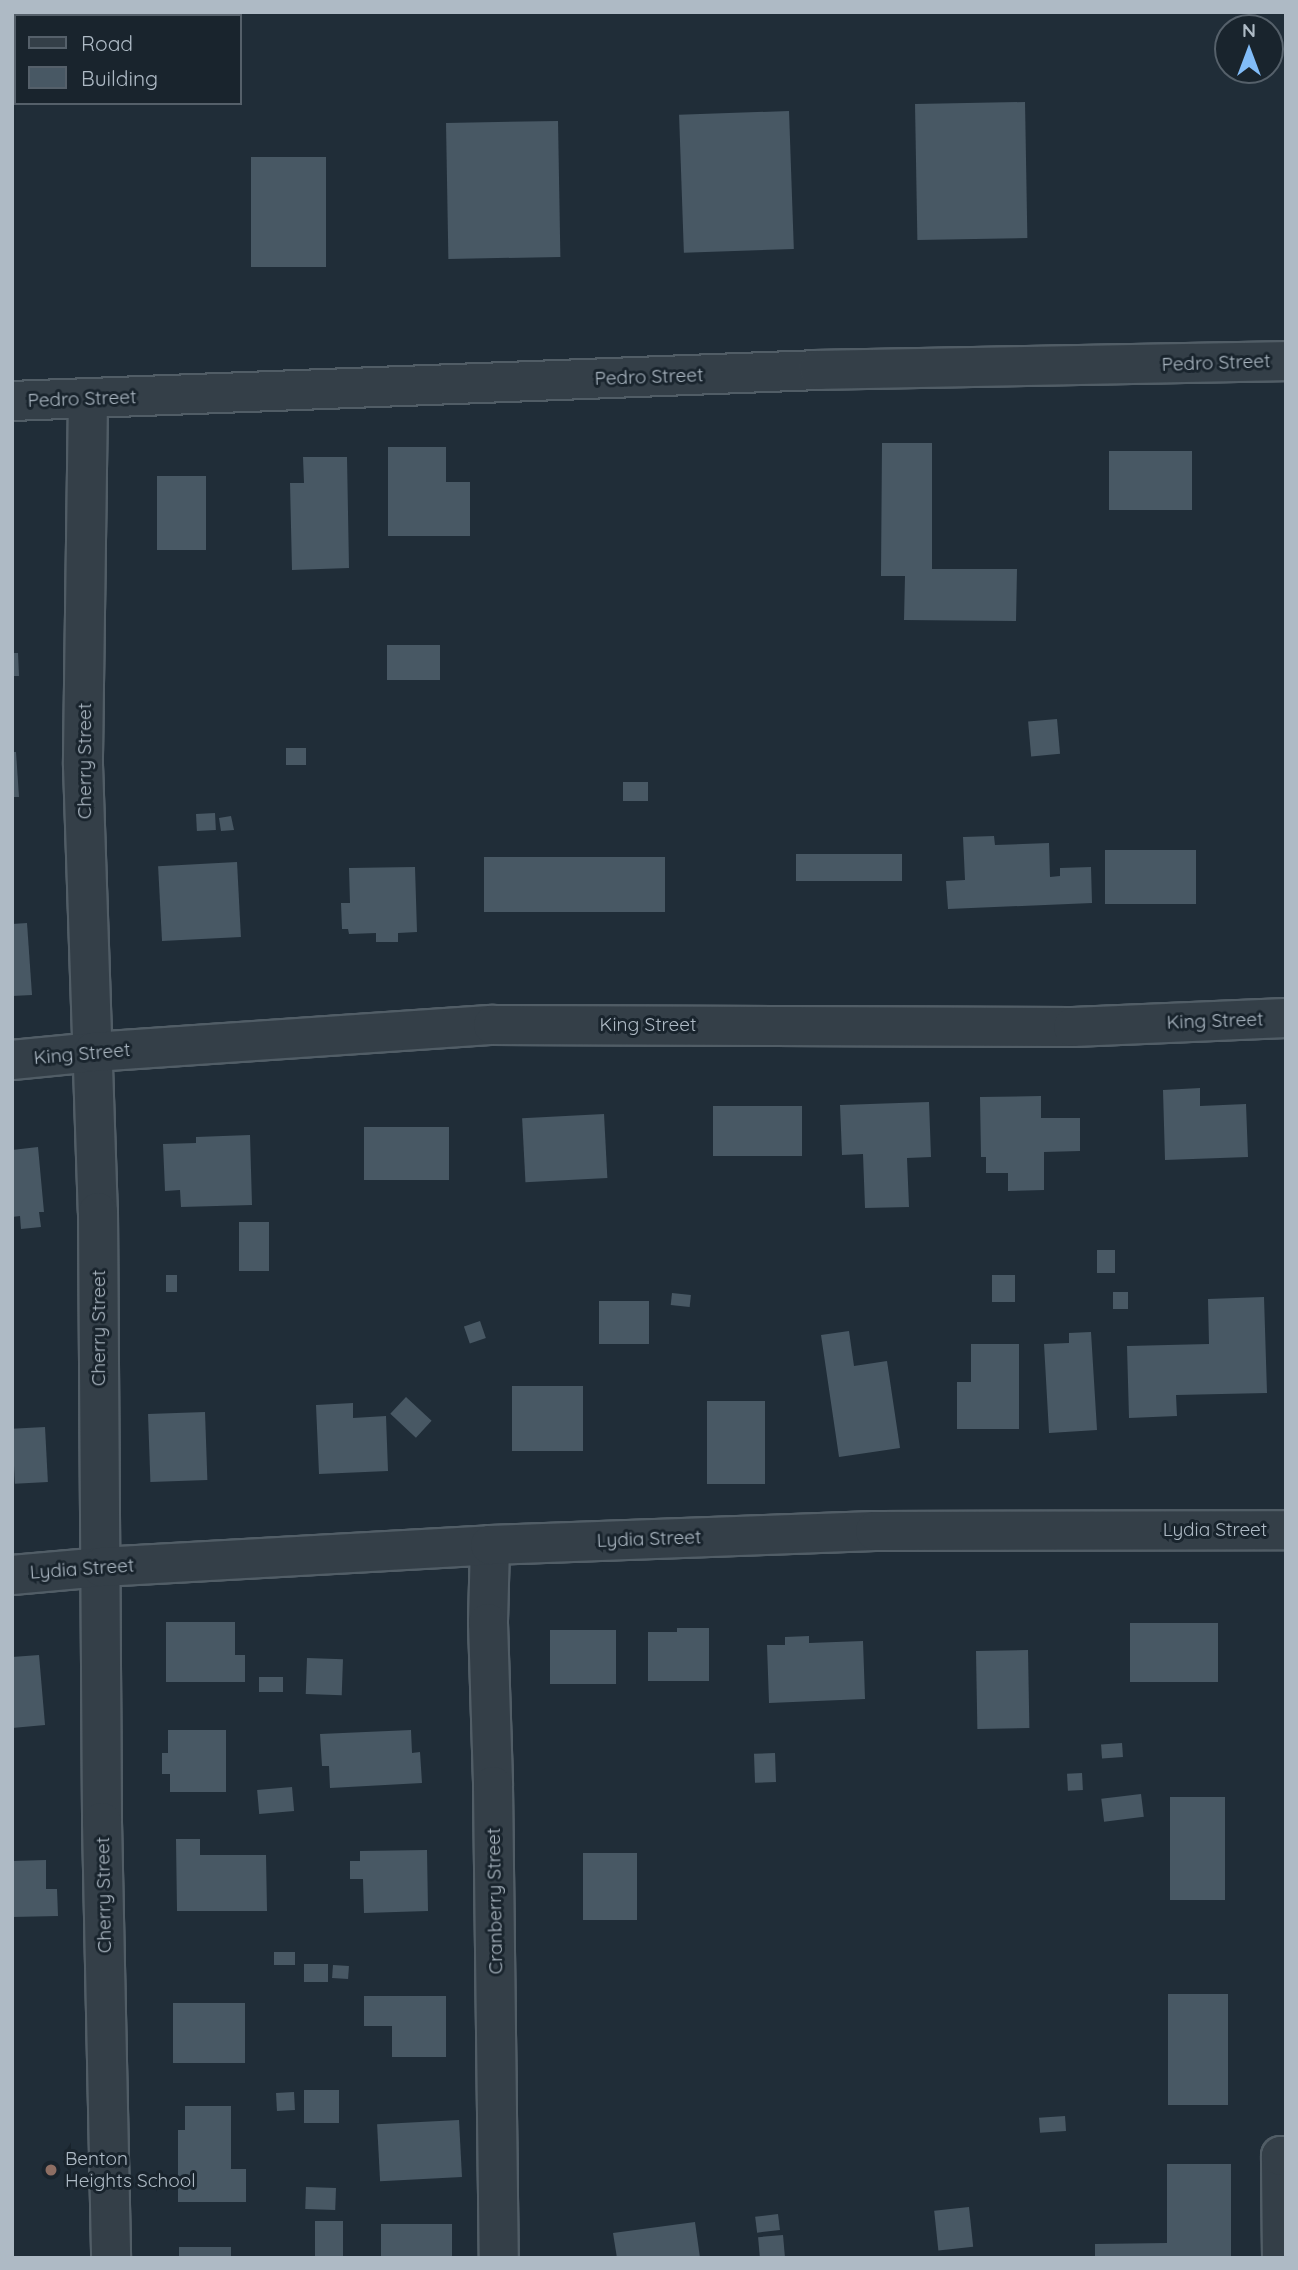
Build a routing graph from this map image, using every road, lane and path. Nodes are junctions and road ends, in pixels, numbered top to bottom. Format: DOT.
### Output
graph roads {
  1 [pos="1286,361"];
  2 [pos="88,398"];
  3 [pos="12,401"];
  4 [pos="1286,1018"];
  5 [pos="93,1052"];
  6 [pos="12,1060"];
  7 [pos="1286,1530"];
  8 [pos="490,1545"];
  9 [pos="101,1567"];
  10 [pos="12,1575"];
  11 [pos="1286,2156"];
  12 [pos="111,2258"];
  13 [pos="499,2258"];
  14 [pos="1282,2258"];
  1 -- 2 [label="street, Pedro Street"];
  2 -- 3 [label="street, Pedro Street"];
  2 -- 5 [label="street, Cherry Street"];
  4 -- 5 [label="street, King Street"];
  5 -- 6 [label="street, King Street"];
  5 -- 9 [label="street, Cherry Street"];
  7 -- 8 [label="street, Lydia Street"];
  8 -- 9 [label="street, Lydia Street"];
  8 -- 13 [label="street, Cranberry Street"];
  9 -- 10 [label="street, Lydia Street"];
  9 -- 12 [label="street, Cherry Street"];
  11 -- 14 [label="street"];
}
